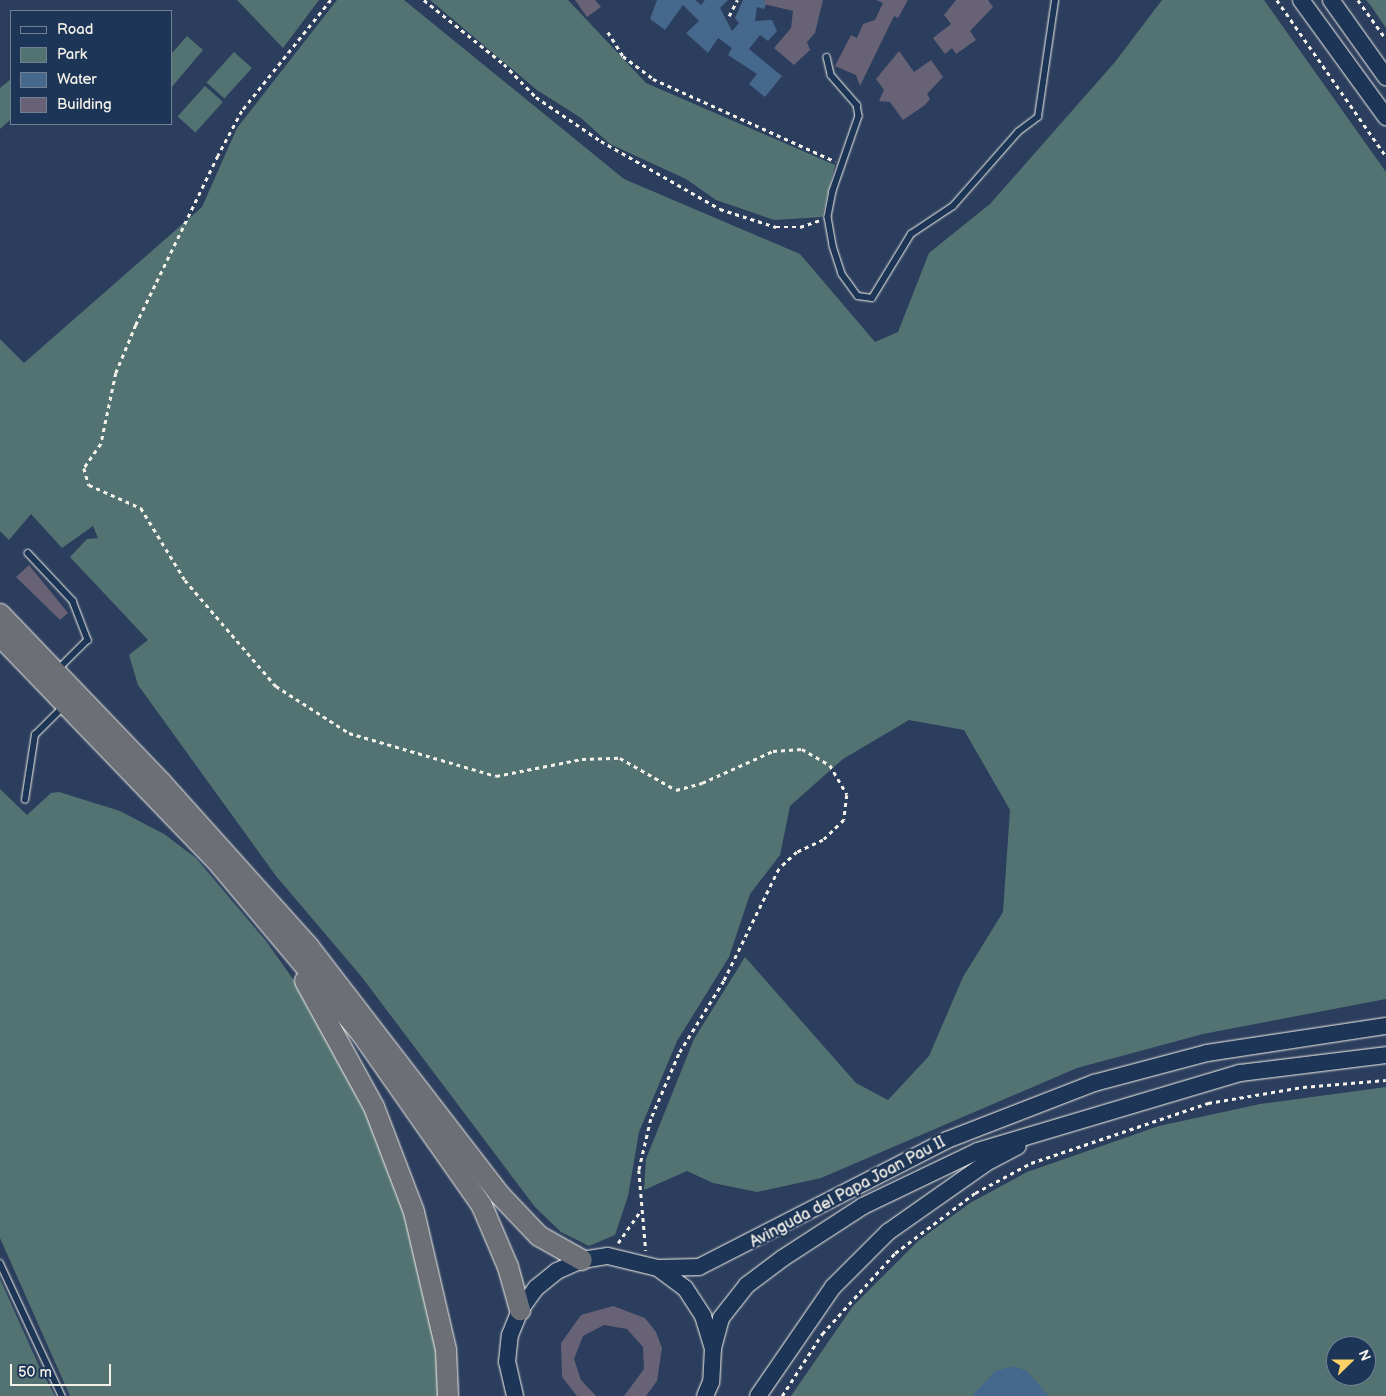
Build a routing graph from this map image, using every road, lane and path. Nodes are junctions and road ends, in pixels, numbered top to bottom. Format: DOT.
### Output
graph roads {
  1 [pos="331,0"];
  2 [pos="424,0"];
  3 [pos="737,0"];
  4 [pos="1055,0"];
  5 [pos="1277,0"];
  6 [pos="1301,0"];
  7 [pos="1331,0"];
  8 [pos="1358,0"];
  9 [pos="729,16"];
  10 [pos="608,32"];
  11 [pos="1386,40"];
  12 [pos="827,58"];
  13 [pos="1386,77"];
  14 [pos="1386,117"];
  15 [pos="1386,156"];
  16 [pos="841,164"];
  17 [pos="828,217"];
  18 [pos="28,553"];
  19 [pos="0,614"];
  20 [pos="0,636"];
  21 [pos="56,672"];
  22 [pos="66,704"];
  23 [pos="25,800"];
  24 [pos="276,932"];
  25 [pos="1386,1026"];
  26 [pos="1386,1055"];
  27 [pos="1386,1080"];
  28 [pos="1066,1121"];
  29 [pos="641,1210"];
  30 [pos="608,1256"];
  31 [pos="582,1260"];
  32 [pos="0,1264"];
  33 [pos="654,1266"];
  34 [pos="520,1310"];
  35 [pos="713,1348"];
  36 [pos="512,1394"];
  37 [pos="62,1396"];
  38 [pos="448,1396"];
  39 [pos="705,1396"];
  40 [pos="758,1396"];
  41 [pos="782,1396"];
  1 -- 29 [label="path"];
  2 -- 17 [label="path"];
  3 -- 9 [label="path"];
  4 -- 17 [label="lane"];
  5 -- 15 [label="path"];
  6 -- 14 [label="main road"];
  7 -- 13 [label="main road"];
  8 -- 11 [label="path"];
  10 -- 16 [label="path"];
  12 -- 16 [label="lane"];
  16 -- 17 [label="lane"];
  18 -- 21 [label="lane"];
  19 -- 21 [label="highway"];
  20 -- 22 [label="highway"];
  21 -- 31 [label="highway"];
  22 -- 23 [label="lane"];
  22 -- 24 [label="highway"];
  24 -- 34 [label="highway"];
  24 -- 38 [label="highway"];
  25 -- 33 [label="main road, Avinguda del Papa Joan Pau II"];
  26 -- 28 [label="main road, Avinguda del Papa Joan Pau II"];
  27 -- 41 [label="path"];
  28 -- 35 [label="main road, Avinguda del Papa Joan Pau II"];
  28 -- 40 [label="main road, Avinguda del Papa Joan Pau II"];
  29 -- 30 [label="path"];
  29 -- 33 [label="path"];
  30 -- 31 [label="main road"];
  30 -- 33 [label="main road"];
  31 -- 34 [label="main road"];
  32 -- 37 [label="lane"];
  33 -- 35 [label="main road"];
  34 -- 36 [label="main road"];
  35 -- 39 [label="main road"];
}
